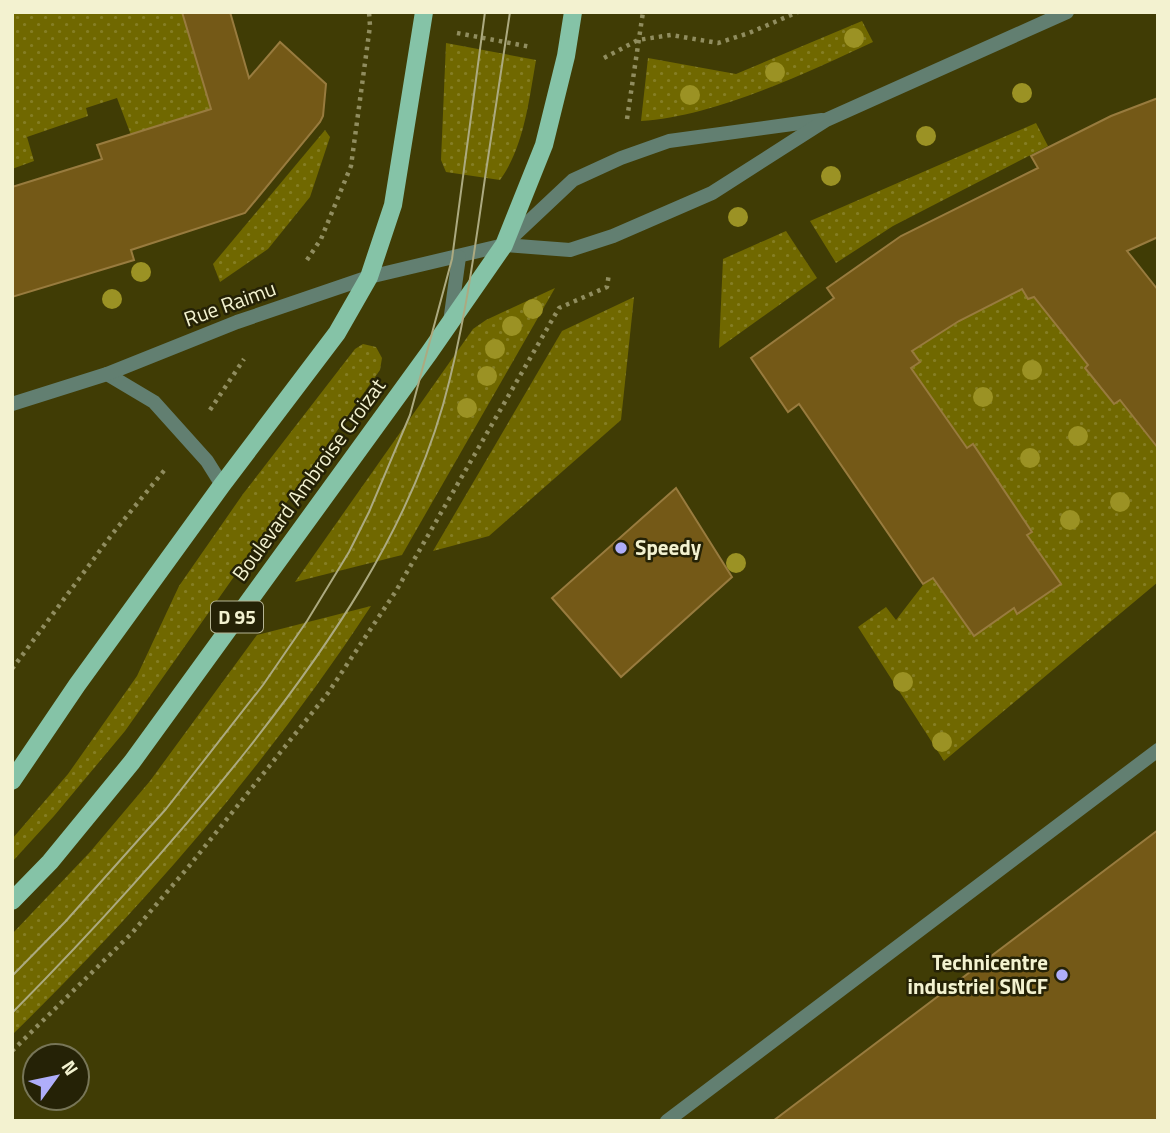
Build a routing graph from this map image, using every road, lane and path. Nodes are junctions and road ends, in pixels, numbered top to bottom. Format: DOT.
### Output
graph roads {
  1 [pos="369,12"];
  2 [pos="424,12"];
  3 [pos="573,12"];
  4 [pos="643,12"];
  5 [pos="798,12"];
  6 [pos="1067,12"];
  7 [pos="462,34"];
  8 [pos="638,40"];
  9 [pos="517,44"];
  10 [pos="598,61"];
  11 [pos="826,120"];
  12 [pos="621,158"];
  13 [pos="613,236"];
  14 [pos="504,245"];
  15 [pos="458,257"];
  16 [pos="369,277"];
  17 [pos="276,310"];
  18 [pos="450,323"];
  19 [pos="107,374"];
  20 [pos="12,404"];
  21 [pos="190,440"];
  22 [pos="222,485"];
  23 [pos="12,669"];
  24 [pos="1158,750"];
  25 [pos="12,781"];
  26 [pos="12,901"];
  27 [pos="12,1051"];
  28 [pos="667,1121"];
  1 -- 17 [label="path"];
  2 -- 16 [label="main road"];
  3 -- 14 [label="main road, D 95"];
  4 -- 8 [label="path"];
  5 -- 8 [label="path"];
  6 -- 11 [label="street"];
  7 -- 9 [label="path"];
  8 -- 10 [label="path"];
  8 -- 12 [label="path"];
  11 -- 12 [label="street"];
  11 -- 13 [label="street"];
  12 -- 14 [label="street"];
  13 -- 14 [label="street"];
  13 -- 27 [label="path"];
  14 -- 15 [label="street, Rue Raimu"];
  14 -- 18 [label="main road, Boulevard Ambroise Croizat / D 95"];
  15 -- 16 [label="street, Rue Raimu"];
  15 -- 18 [label="street"];
  16 -- 17 [label="street, Rue Raimu"];
  16 -- 22 [label="main road"];
  17 -- 19 [label="street, Rue Raimu"];
  17 -- 21 [label="path"];
  18 -- 26 [label="main road, Boulevard Ambroise Croizat / D 95"];
  19 -- 20 [label="street, Rue Raimu"];
  19 -- 21 [label="street"];
  21 -- 22 [label="street"];
  21 -- 23 [label="path"];
  22 -- 25 [label="main road"];
  24 -- 28 [label="street"];
}
